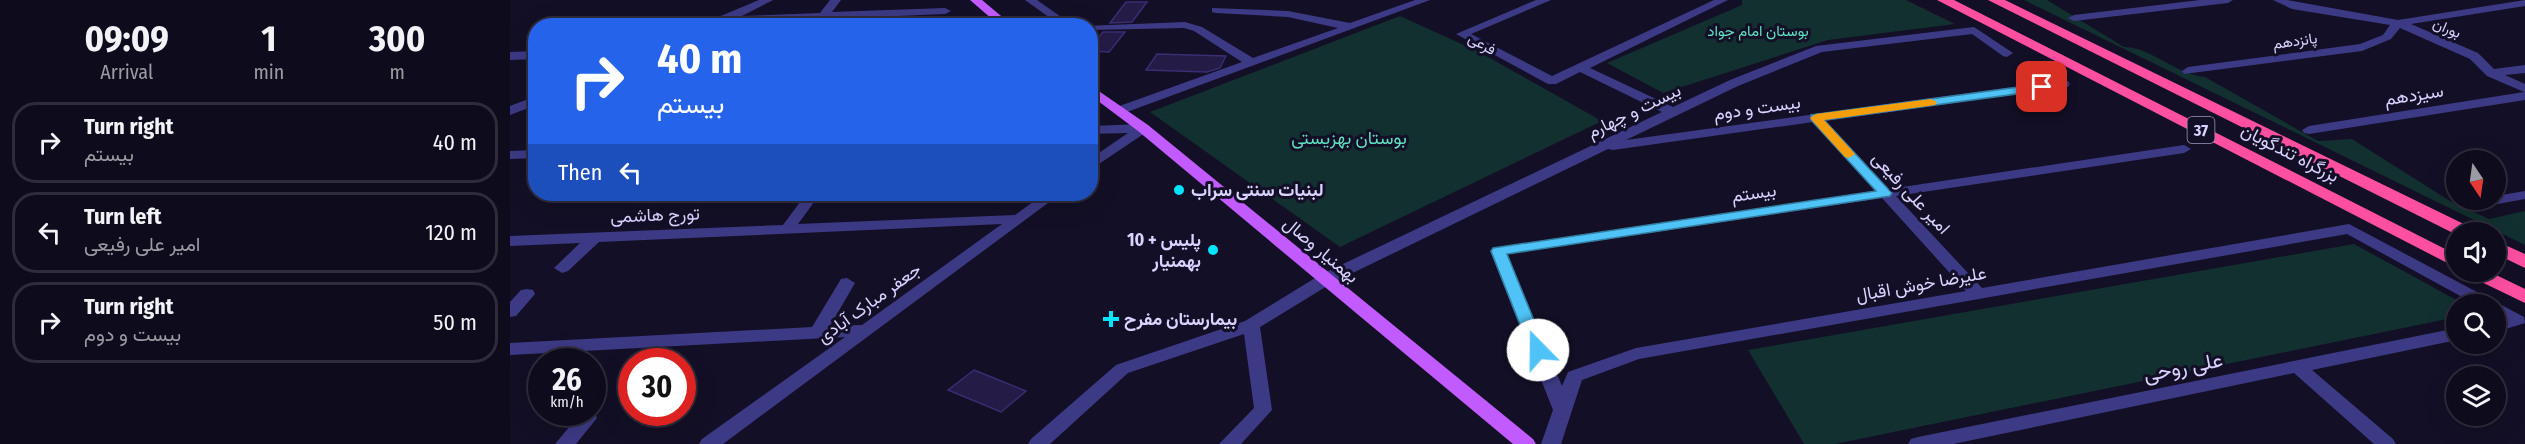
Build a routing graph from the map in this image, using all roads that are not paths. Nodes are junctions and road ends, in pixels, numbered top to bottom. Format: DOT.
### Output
graph roads {
  1 [pos="768,0"];
  2 [pos="836,0"];
  3 [pos="975,0"];
  4 [pos="1030,0"];
  5 [pos="1225,0"];
  6 [pos="1425,0"];
  7 [pos="1546,0"];
  8 [pos="1723,0"];
  9 [pos="1944,0"];
  10 [pos="1995,0"];
  11 [pos="2228,0"];
  12 [pos="2278,0"];
  13 [pos="2525,3"];
  14 [pos="945,11"];
  15 [pos="824,16"];
  16 [pos="727,18"];
  17 [pos="799,18"];
  18 [pos="998,18"];
  19 [pos="1057,18"];
  20 [pos="2074,18"];
  21 [pos="1207,19"];
  22 [pos="2398,23"];
  23 [pos="1098,27"];
  24 [pos="1350,27"];
  25 [pos="2007,53"];
  26 [pos="528,55"];
  27 [pos="510,56"];
  28 [pos="1252,63"];
  29 [pos="1579,67"];
  30 [pos="2525,69"];
  31 [pos="2188,71"];
  32 [pos="2491,74"];
  33 [pos="2064,84"];
  34 [pos="2525,89"];
  35 [pos="1098,95"];
  36 [pos="2525,96"];
  37 [pos="528,103"];
  38 [pos="510,111"];
  39 [pos="1119,111"];
  40 [pos="1672,112"];
  41 [pos="1816,118"];
  42 [pos="1143,128"];
  43 [pos="1098,130"];
  44 [pos="2309,130"];
  45 [pos="1598,149"];
  46 [pos="2184,149"];
  47 [pos="1098,153"];
  48 [pos="1109,153"];
  49 [pos="528,154"];
  50 [pos="510,155"];
  51 [pos="1098,161"];
  52 [pos="1885,193"];
  53 [pos="2525,195"];
  54 [pos="2506,198"];
  55 [pos="808,201"];
  56 [pos="1043,201"];
  57 [pos="1018,219"];
  58 [pos="2446,222"];
  59 [pos="786,229"];
  60 [pos="595,237"];
  61 [pos="510,241"];
  62 [pos="2506,252"];
  63 [pos="2446,256"];
  64 [pos="2525,262"];
  65 [pos="562,268"];
  66 [pos="1326,279"];
  67 [pos="2496,282"];
  68 [pos="847,283"];
  69 [pos="527,294"];
  70 [pos="1978,294"];
  71 [pos="2469,294"];
  72 [pos="2525,297"];
  73 [pos="510,312"];
  74 [pos="2506,314"];
  75 [pos="2506,324"];
  76 [pos="1251,325"];
  77 [pos="865,330"];
  78 [pos="817,333"];
  79 [pos="2446,336"];
  80 [pos="510,349"];
  81 [pos="2298,367"];
  82 [pos="1562,409"];
  83 [pos="581,426"];
  84 [pos="565,444"];
  85 [pos="709,444"];
  86 [pos="1038,444"];
  87 [pos="1229,444"];
  88 [pos="1526,444"];
  89 [pos="1551,444"];
  90 [pos="1918,444"];
  91 [pos="2386,444"];
  1 -- 16 [label="street"];
  2 -- 15 [label="street"];
  3 -- 18 [label="main road"];
  4 -- 19 [label="street"];
  5 -- 21 [label="street"];
  6 -- 24 [label="street"];
  7 -- 29 [label="street, فرعی"];
  8 -- 29 [label="street, فرعی"];
  9 -- 63 [label="highway, بزرگراه تندگویان / 37"];
  10 -- 58 [label="highway, بزرگراه تندگویان / 37"];
  11 -- 20 [label="street"];
  12 -- 22 [label="street, بوران"];
  13 -- 22 [label="street"];
  14 -- 15 [label="street"];
  15 -- 17 [label="street"];
  21 -- 23 [label="street"];
  21 -- 24 [label="street"];
  21 -- 28 [label="street"];
  22 -- 31 [label="street, پانزدهم"];
  22 -- 32 [label="street, بوران"];
  24 -- 28 [label="street"];
  25 -- 40 [label="street, بیست و چهارم"];
  26 -- 27 [label="street"];
  28 -- 39 [label="street"];
  29 -- 40 [label="street"];
  30 -- 32 [label="street"];
  32 -- 34 [label="street, بوران"];
  33 -- 41 [label="street, بیست و دوم"];
  35 -- 39 [label="main road, بهمنیار وصال"];
  36 -- 44 [label="street, سیزدهم"];
  37 -- 38 [label="street"];
  39 -- 42 [label="main road, بهمنیار وصال"];
  40 -- 45 [label="street, بیست و چهارم"];
  41 -- 45 [label="street, بیست و دوم"];
  41 -- 52 [label="street, امیر علی رفیعی"];
  42 -- 43 [label="street"];
  42 -- 48 [label="street"];
  42 -- 66 [label="main road, بهمنیار وصال"];
  45 -- 66 [label="street, بیست و چهارم"];
  46 -- 52 [label="street, بیستم"];
  47 -- 48 [label="street"];
  48 -- 51 [label="street"];
  49 -- 50 [label="street"];
  52 -- 70 [label="street, امیر علی رفیعی"];
  52 -- 82 [label="street, بیستم"];
  53 -- 54 [label="street"];
  55 -- 59 [label="street"];
  56 -- 57 [label="street, جعفر مبارک آبادی"];
  57 -- 59 [label="street, تورج هاشمی"];
  57 -- 77 [label="street, جعفر مبارک آبادی"];
  59 -- 60 [label="street, تورج هاشمی"];
  60 -- 61 [label="street, تورج هاشمی"];
  60 -- 65 [label="street"];
  62 -- 64 [label="highway"];
  66 -- 76 [label="street, بیست و چهارم"];
  66 -- 88 [label="main road, بهمنیار وصال"];
  67 -- 72 [label="highway"];
  68 -- 78 [label="street"];
  69 -- 73 [label="street"];
  70 -- 71 [label="street, علیرضا خوش اقبال"];
  70 -- 82 [label="street, علیرضا خوش اقبال"];
  74 -- 75 [label="street"];
  76 -- 86 [label="street, بیست و چهارم"];
  76 -- 87 [label="street"];
  77 -- 78 [label="street"];
  77 -- 85 [label="street, جعفر مبارک آبادی"];
  78 -- 80 [label="street"];
  79 -- 81 [label="street, علی روحی"];
  81 -- 90 [label="street, علی روحی"];
  81 -- 91 [label="street"];
  82 -- 89 [label="street, علیرضا خوش اقبال"];
  83 -- 84 [label="street"];
}
